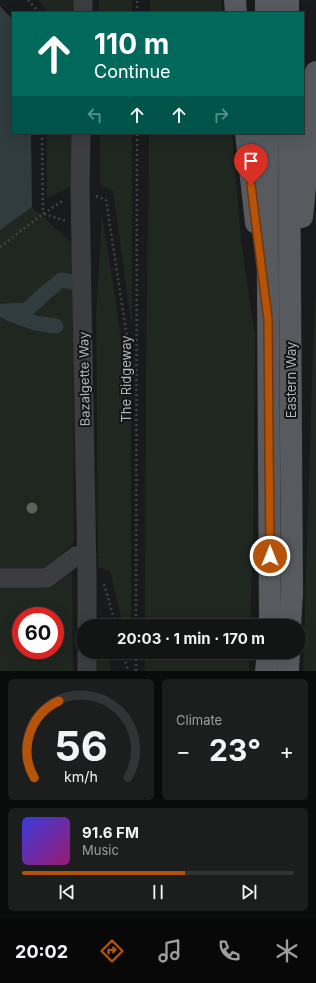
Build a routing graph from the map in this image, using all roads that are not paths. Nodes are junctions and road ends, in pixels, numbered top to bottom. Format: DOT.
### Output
graph roads {
  1 [pos="84,0"];
  2 [pos="235,0"];
  3 [pos="266,0"];
  4 [pos="288,0"];
  5 [pos="83,12"];
  6 [pos="236,12"];
  7 [pos="266,12"];
  8 [pos="288,12"];
  9 [pos="316,72"];
  10 [pos="81,134"];
  11 [pos="246,134"];
  12 [pos="267,134"];
  13 [pos="289,134"];
  14 [pos="290,317"];
  15 [pos="268,319"];
  16 [pos="87,555"];
  17 [pos="0,578"];
  18 [pos="87,619"];
  19 [pos="270,619"];
  20 [pos="290,619"];
  21 [pos="87,659"];
  22 [pos="267,659"];
  23 [pos="289,659"];
  24 [pos="86,671"];
  25 [pos="266,671"];
  26 [pos="288,671"];
  1 -- 5 [label="street"];
  2 -- 6 [label="main road"];
  3 -- 7 [label="main road"];
  4 -- 8 [label="main road"];
  9 -- 14 [label="main road"];
  10 -- 16 [label="street, Bazalgette Way"];
  11 -- 15 [label="main road"];
  12 -- 15 [label="main road, Eastern Way"];
  13 -- 14 [label="main road, Eastern Way"];
  14 -- 20 [label="main road, Eastern Way"];
  15 -- 19 [label="main road, Eastern Way"];
  16 -- 17 [label="street"];
  16 -- 18 [label="street, Bazalgette Way"];
  21 -- 24 [label="street"];
  22 -- 25 [label="main road"];
  23 -- 26 [label="main road"];
}
